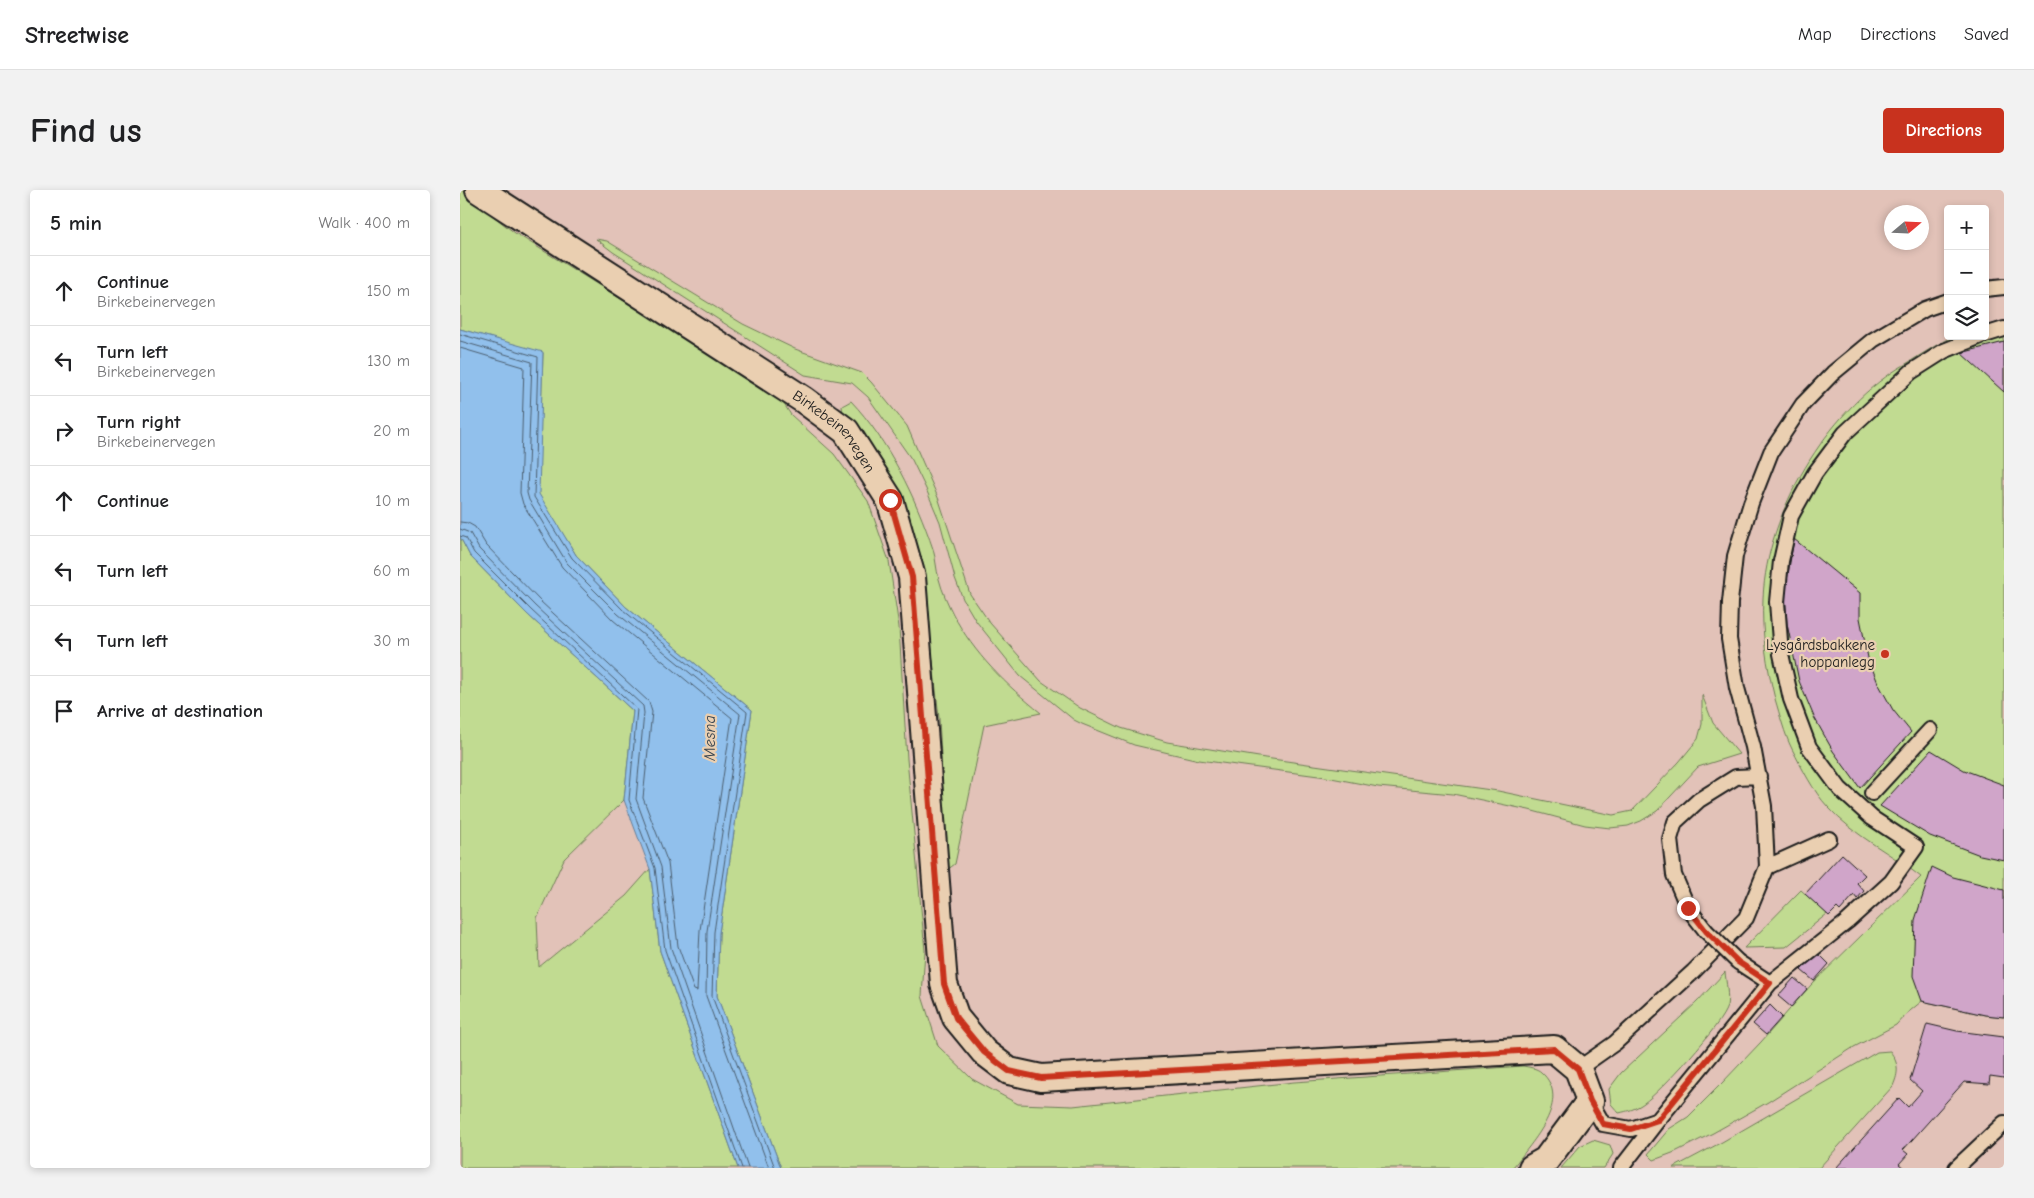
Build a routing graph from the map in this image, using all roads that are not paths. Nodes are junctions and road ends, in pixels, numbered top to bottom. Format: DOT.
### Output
graph roads {
  1 [pos="479,190"];
  2 [pos="2004,287"];
  3 [pos="1989,289"];
  4 [pos="1944,302"];
  5 [pos="2004,329"];
  6 [pos="1989,334"];
  7 [pos="1971,340"];
  8 [pos="1930,730"];
  9 [pos="1759,776"];
  10 [pos="1872,793"];
  11 [pos="1830,839"];
  12 [pos="1767,867"];
  13 [pos="1770,983"];
  14 [pos="1578,1069"];
  15 [pos="1590,1101"];
  16 [pos="1658,1120"];
  17 [pos="2004,1123"];
  18 [pos="1532,1168"];
  19 [pos="1621,1168"];
  20 [pos="1956,1168"];
  1 -- 14 [label="street, Birkebeinervegen"];
  2 -- 3 [label="lane"];
  4 -- 9 [label="lane"];
  5 -- 6 [label="lane"];
  7 -- 13 [label="lane"];
  8 -- 10 [label="lane"];
  9 -- 12 [label="lane"];
  9 -- 13 [label="lane, bridge"];
  11 -- 12 [label="lane"];
  12 -- 14 [label="lane"];
  13 -- 16 [label="lane"];
  14 -- 15 [label="street, Birkebeinervegen"];
  15 -- 16 [label="lane"];
  15 -- 18 [label="street"];
  16 -- 19 [label="lane"];
  17 -- 20 [label="lane"];
}
